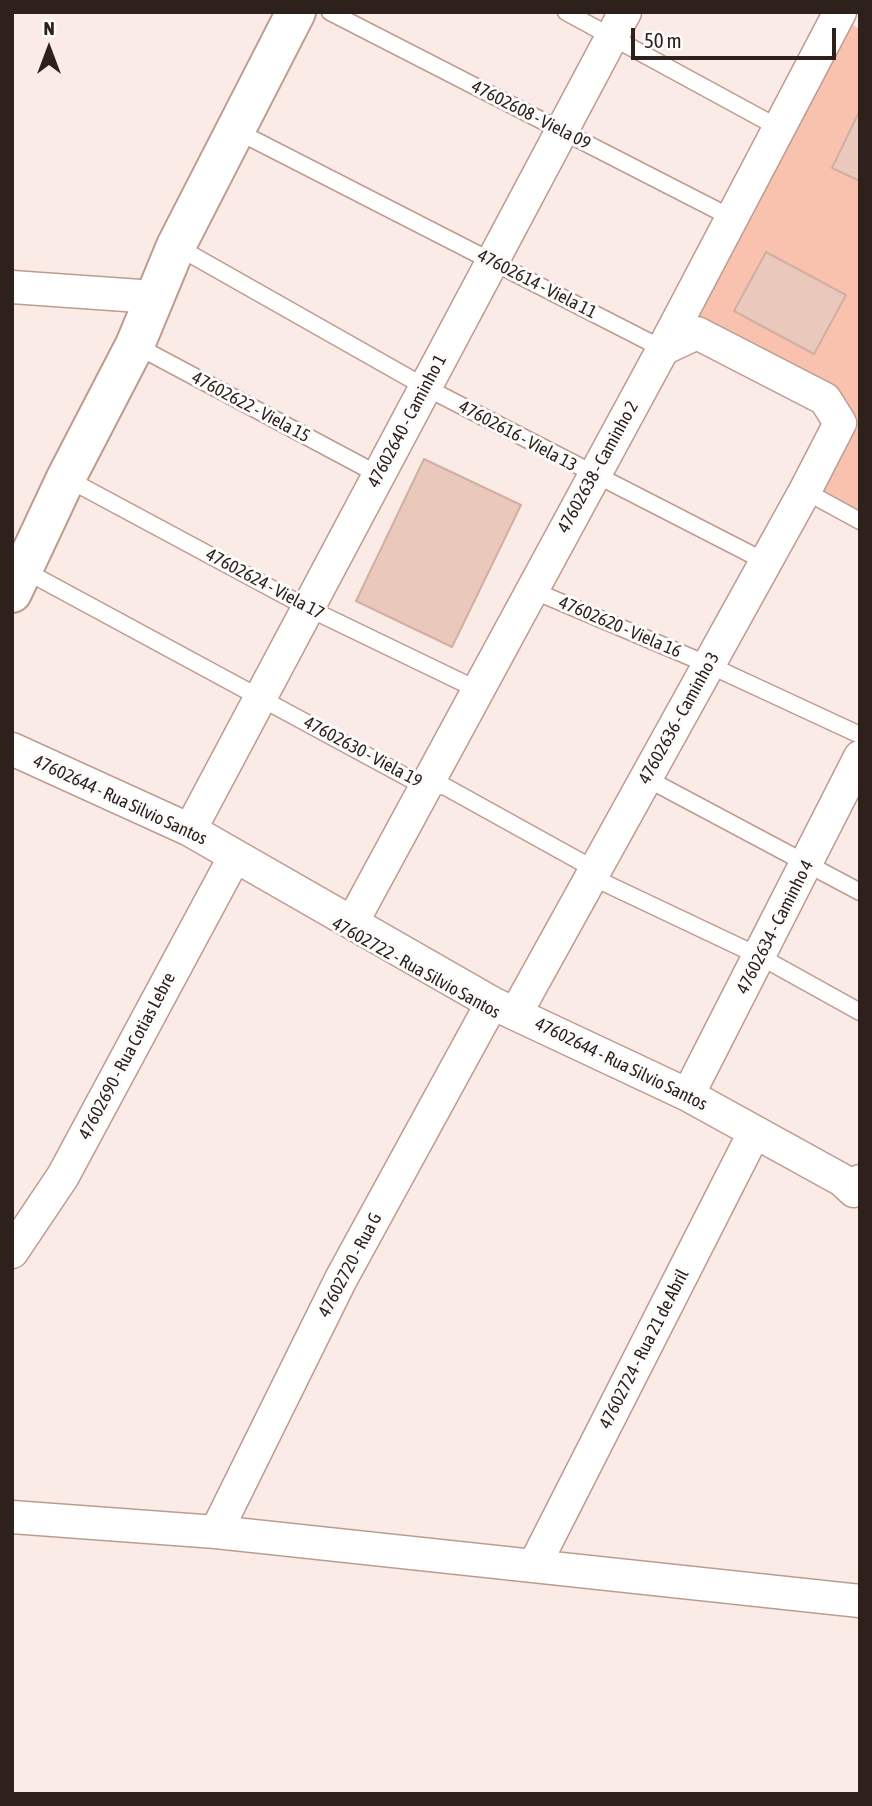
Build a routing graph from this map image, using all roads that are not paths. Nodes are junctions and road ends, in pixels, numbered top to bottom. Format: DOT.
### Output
graph roads {
  1 [pos="282,12"];
  2 [pos="296,12"];
  3 [pos="330,12"];
  4 [pos="566,12"];
  5 [pos="846,19"];
  6 [pos="618,24"];
  7 [pos="229,128"];
  8 [pos="779,128"];
  9 [pos="562,131"];
  10 [pos="732,218"];
  11 [pos="170,243"];
  12 [pos="492,260"];
  13 [pos="14,287"];
  14 [pos="140,296"];
  15 [pos="129,342"];
  16 [pos="663,349"];
  17 [pos="425,387"];
  18 [pos="60,475"];
  19 [pos="379,475"];
  20 [pos="594,475"];
  21 [pos="805,491"];
  22 [pos="860,521"];
  23 [pos="766,562"];
  24 [pos="15,572"];
  25 [pos="532,590"];
  26 [pos="308,608"];
  27 [pos="709,665"];
  28 [pos="478,690"];
  29 [pos="259,697"];
  30 [pos="860,735"];
  31 [pos="12,749"];
  32 [pos="12,757"];
  33 [pos="860,757"];
  34 [pos="646,778"];
  35 [pos="425,787"];
  36 [pos="190,830"];
  37 [pos="232,860"];
  38 [pos="808,863"];
  39 [pos="590,876"];
  40 [pos="860,892"];
  41 [pos="353,921"];
  42 [pos="761,957"];
  43 [pos="499,1009"];
  44 [pos="860,1012"];
  45 [pos="688,1096"];
  46 [pos="752,1137"];
  47 [pos="858,1188"];
  48 [pos="12,1252"];
  49 [pos="12,1517"];
  50 [pos="216,1532"];
  51 [pos="534,1566"];
  52 [pos="860,1601"];
  1 -- 7 [label="street"];
  2 -- 7 [label="street"];
  3 -- 9 [label="lane, 47602608 - Viela 09"];
  4 -- 6 [label="lane"];
  5 -- 8 [label="street, 47602638 - Caminho 2"];
  6 -- 8 [label="lane"];
  6 -- 9 [label="street, 47602640 - Caminho 1"];
  7 -- 11 [label="street"];
  7 -- 12 [label="lane, 47602614 - Viela 11"];
  8 -- 10 [label="street, 47602638 - Caminho 2"];
  9 -- 10 [label="lane, 47602608 - Viela 09"];
  9 -- 12 [label="street, 47602640 - Caminho 1"];
  10 -- 16 [label="street, 47602638 - Caminho 2"];
  11 -- 14 [label="street"];
  11 -- 15 [label="street"];
  11 -- 17 [label="lane, 47602616 - Viela 13"];
  12 -- 16 [label="lane, 47602614 - Viela 11"];
  12 -- 17 [label="street, 47602640 - Caminho 1"];
  13 -- 14 [label="street"];
  14 -- 15 [label="street"];
  15 -- 18 [label="street"];
  15 -- 19 [label="lane, 47602622 - Viela 15"];
  16 -- 20 [label="street, 47602638 - Caminho 2"];
  16 -- 21 [label="street, 47602636 - Caminho 3"];
  17 -- 19 [label="street, 47602640 - Caminho 1"];
  17 -- 20 [label="lane, 47602616 - Viela 13"];
  18 -- 24 [label="street"];
  18 -- 26 [label="lane, 47602624 - Viela 17"];
  19 -- 26 [label="street, 47602640 - Caminho 1"];
  20 -- 23 [label="lane, 47602616 - Viela 13"];
  20 -- 25 [label="street, 47602638 - Caminho 2"];
  21 -- 22 [label="lane"];
  21 -- 23 [label="street, 47602636 - Caminho 3"];
  23 -- 27 [label="street, 47602636 - Caminho 3"];
  24 -- 29 [label="lane, 47602630 - Viela 19"];
  25 -- 27 [label="lane, 47602620 - Viela 16"];
  25 -- 28 [label="street, 47602638 - Caminho 2"];
  26 -- 28 [label="lane, 47602624 - Viela 17"];
  26 -- 29 [label="street, 47602640 - Caminho 1"];
  27 -- 30 [label="lane, 47602620 - Viela 16"];
  27 -- 34 [label="street, 47602636 - Caminho 3"];
  28 -- 35 [label="street, 47602638 - Caminho 2"];
  29 -- 35 [label="lane, 47602630 - Viela 19"];
  29 -- 36 [label="street, 47602640 - Caminho 1"];
  31 -- 36 [label="street, 47602644 - Rua Silvio Santos"];
  32 -- 37 [label="street, 47602722 - Rua Silvio Santos"];
  33 -- 38 [label="street, 47602634 - Caminho 4"];
  34 -- 38 [label="lane"];
  34 -- 39 [label="street, 47602636 - Caminho 3"];
  35 -- 39 [label="lane, 47602630 - Viela 19"];
  35 -- 41 [label="street, 47602638 - Caminho 2"];
  36 -- 37 [label="street, 47602644 - Rua Silvio Santos"];
  37 -- 41 [label="street, 47602644 - Rua Silvio Santos"];
  37 -- 43 [label="street, 47602722 - Rua Silvio Santos"];
  37 -- 48 [label="street, 47602690 - Rua Cotias Lebre"];
  38 -- 40 [label="lane"];
  38 -- 42 [label="street, 47602634 - Caminho 4"];
  39 -- 42 [label="lane, 47602630 - Viela 19"];
  39 -- 43 [label="street, 47602636 - Caminho 3"];
  41 -- 43 [label="street, 47602644 - Rua Silvio Santos"];
  42 -- 44 [label="lane, 47602630 - Viela 19"];
  42 -- 45 [label="street, 47602634 - Caminho 4"];
  43 -- 45 [label="street, 47602644 - Rua Silvio Santos"];
  43 -- 46 [label="street, 47602722 - Rua Silvio Santos"];
  43 -- 50 [label="street, 47602720 - Rua G"];
  45 -- 46 [label="street, 47602644 - Rua Silvio Santos"];
  46 -- 47 [label="street, 47602644 - Rua Silvio Santos"];
  46 -- 51 [label="street, 47602724 - Rua 21 de Abril"];
  49 -- 50 [label="street"];
  50 -- 51 [label="street"];
  51 -- 52 [label="street"];
}
